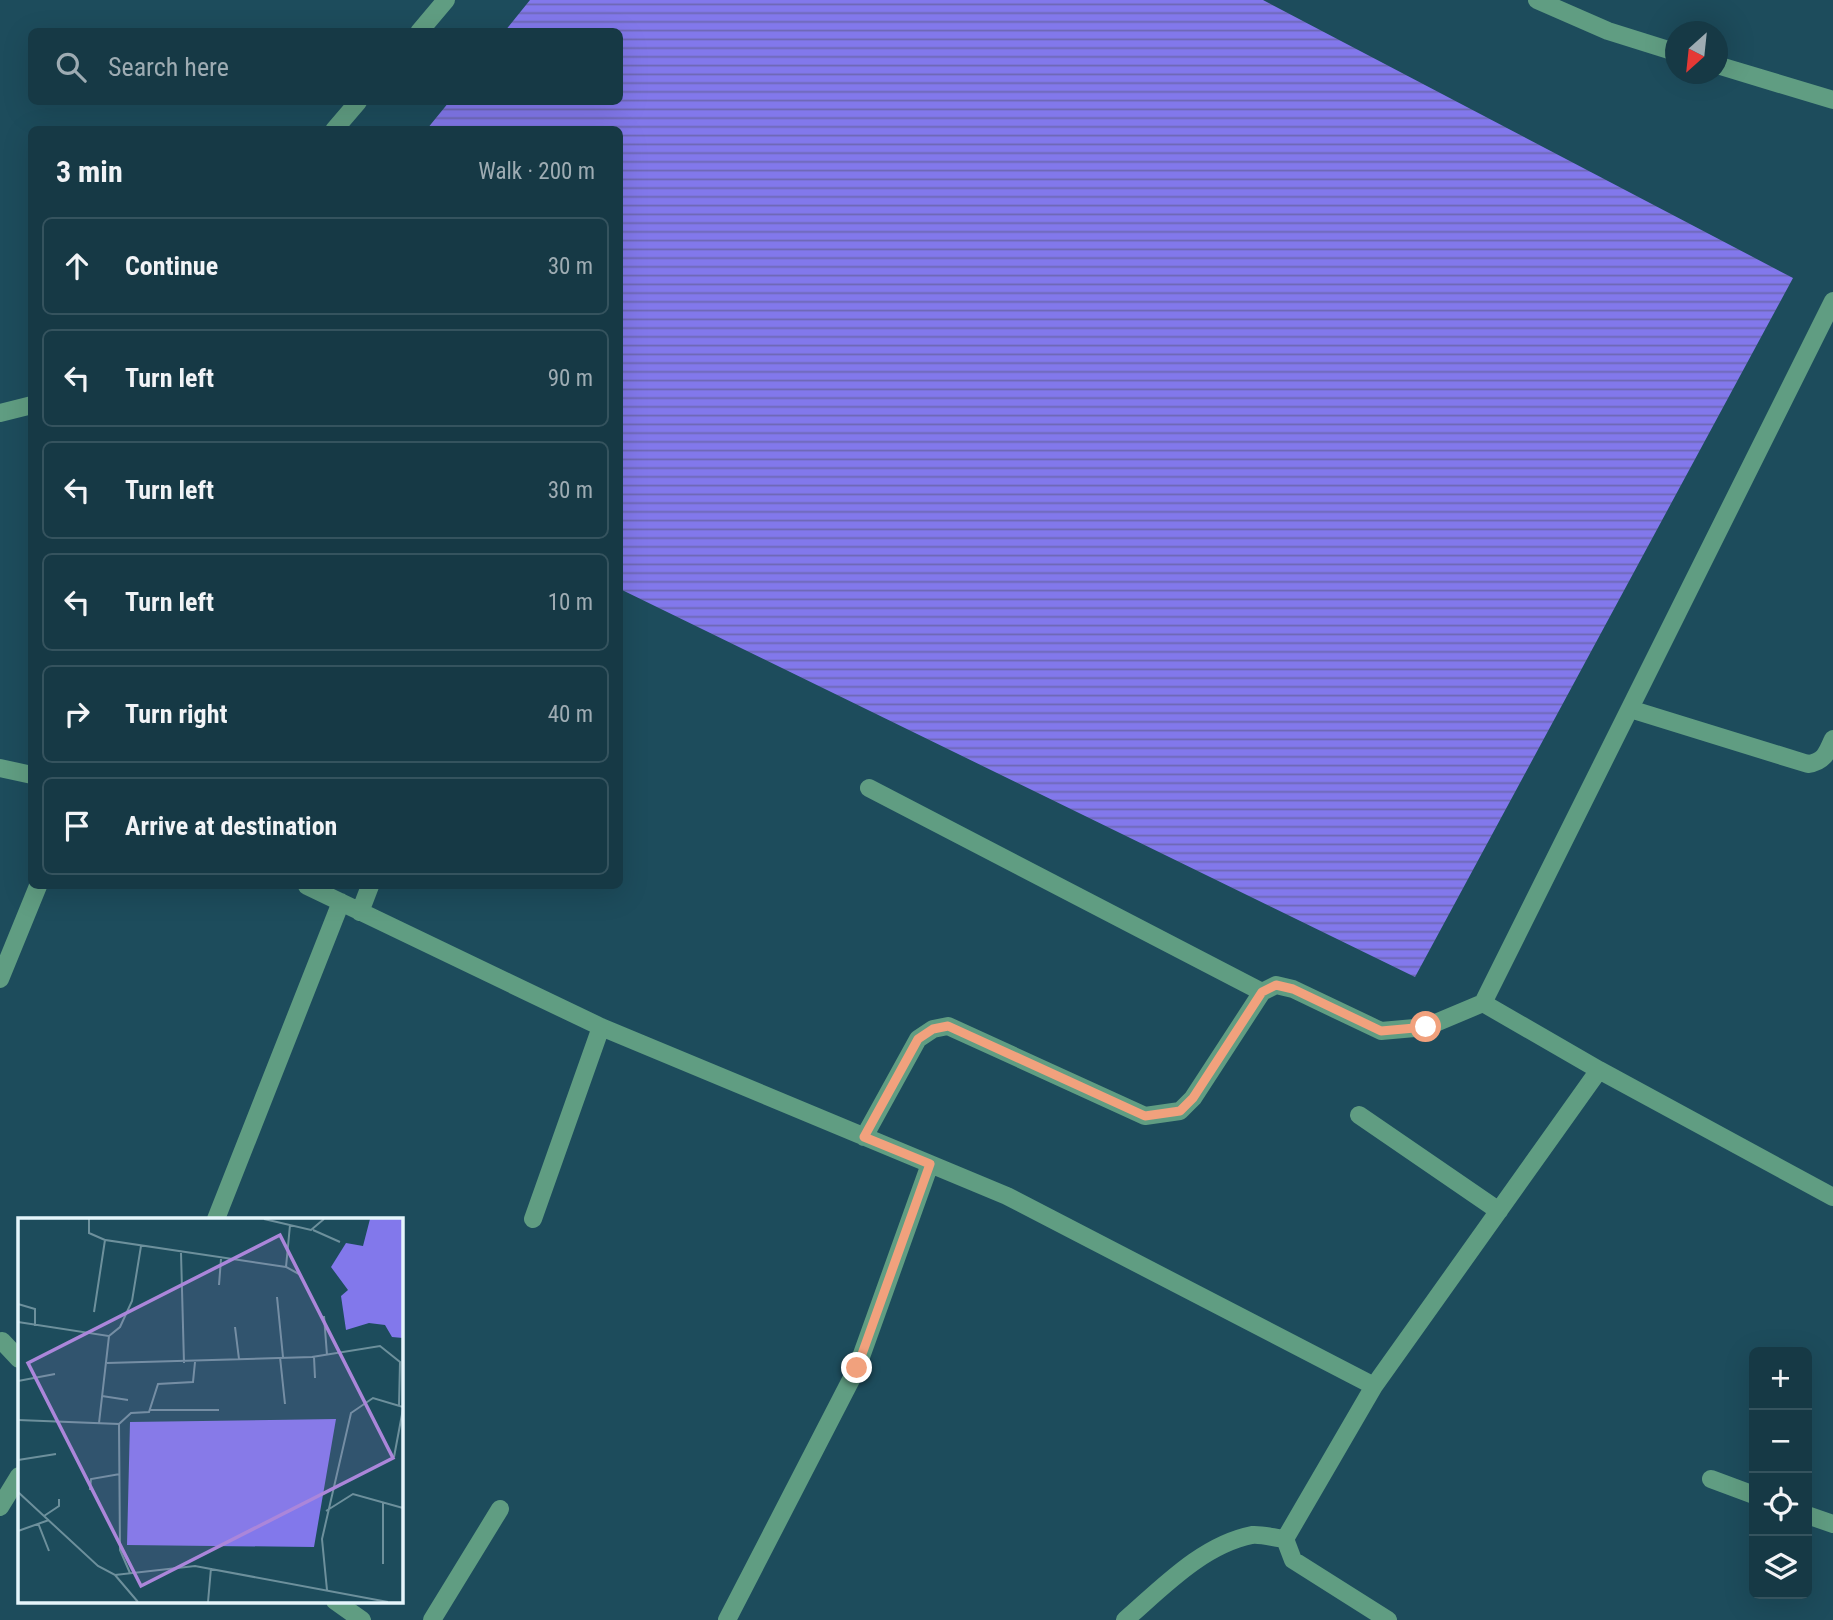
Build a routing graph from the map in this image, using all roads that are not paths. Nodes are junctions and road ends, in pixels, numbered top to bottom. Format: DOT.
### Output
graph roads {
  1 [pos="446,0"];
  2 [pos="1536,0"];
  3 [pos="422,28"];
  4 [pos="1665,49"];
  5 [pos="1728,68"];
  6 [pos="1833,100"];
  7 [pos="355,105"];
  8 [pos="337,126"];
  9 [pos="1833,301"];
  10 [pos="28,406"];
  11 [pos="0,413"];
  12 [pos="1630,709"];
  13 [pos="1833,739"];
  14 [pos="0,768"];
  15 [pos="28,774"];
  16 [pos="869,788"];
  17 [pos="37,889"];
  18 [pos="313,889"];
  19 [pos="369,889"];
  20 [pos="341,902"];
  21 [pos="360,912"];
  22 [pos="0,979"];
  23 [pos="1262,992"];
  24 [pos="1483,1003"];
  25 [pos="601,1027"];
  26 [pos="1599,1070"];
  27 [pos="1359,1115"];
  28 [pos="864,1137"];
  29 [pos="930,1164"];
  30 [pos="1833,1197"];
  31 [pos="1499,1211"];
  32 [pos="216,1218"];
  33 [pos="533,1219"];
  34 [pos="2,1340"];
  35 [pos="18,1358"];
  36 [pos="1374,1387"];
  37 [pos="18,1478"];
  38 [pos="1711,1479"];
  39 [pos="1749,1493"];
  40 [pos="0,1507"];
  41 [pos="500,1509"];
  42 [pos="1812,1517"];
  43 [pos="1833,1524"];
  44 [pos="1285,1539"];
  45 [pos="336,1602"];
  46 [pos="362,1620"];
  47 [pos="432,1620"];
  48 [pos="727,1620"];
  49 [pos="1125,1620"];
  50 [pos="1388,1620"];
  1 -- 3 [label="street"];
  2 -- 4 [label="street"];
  5 -- 6 [label="street"];
  7 -- 8 [label="street"];
  9 -- 12 [label="street"];
  10 -- 11 [label="street"];
  12 -- 13 [label="street"];
  12 -- 24 [label="street"];
  14 -- 15 [label="street"];
  16 -- 23 [label="street"];
  17 -- 22 [label="street"];
  18 -- 20 [label="street"];
  19 -- 21 [label="street"];
  20 -- 21 [label="street"];
  20 -- 32 [label="street"];
  21 -- 25 [label="street"];
  23 -- 24 [label="street"];
  23 -- 28 [label="street"];
  24 -- 26 [label="street"];
  25 -- 28 [label="street"];
  25 -- 33 [label="street"];
  26 -- 30 [label="street"];
  26 -- 31 [label="street"];
  27 -- 31 [label="street"];
  28 -- 29 [label="street"];
  29 -- 36 [label="street"];
  29 -- 48 [label="street"];
  31 -- 36 [label="street"];
  34 -- 35 [label="street"];
  36 -- 44 [label="street"];
  37 -- 40 [label="street"];
  38 -- 39 [label="street"];
  41 -- 47 [label="street"];
  42 -- 43 [label="street"];
  44 -- 49 [label="street"];
  44 -- 50 [label="street"];
  45 -- 46 [label="street"];
}
